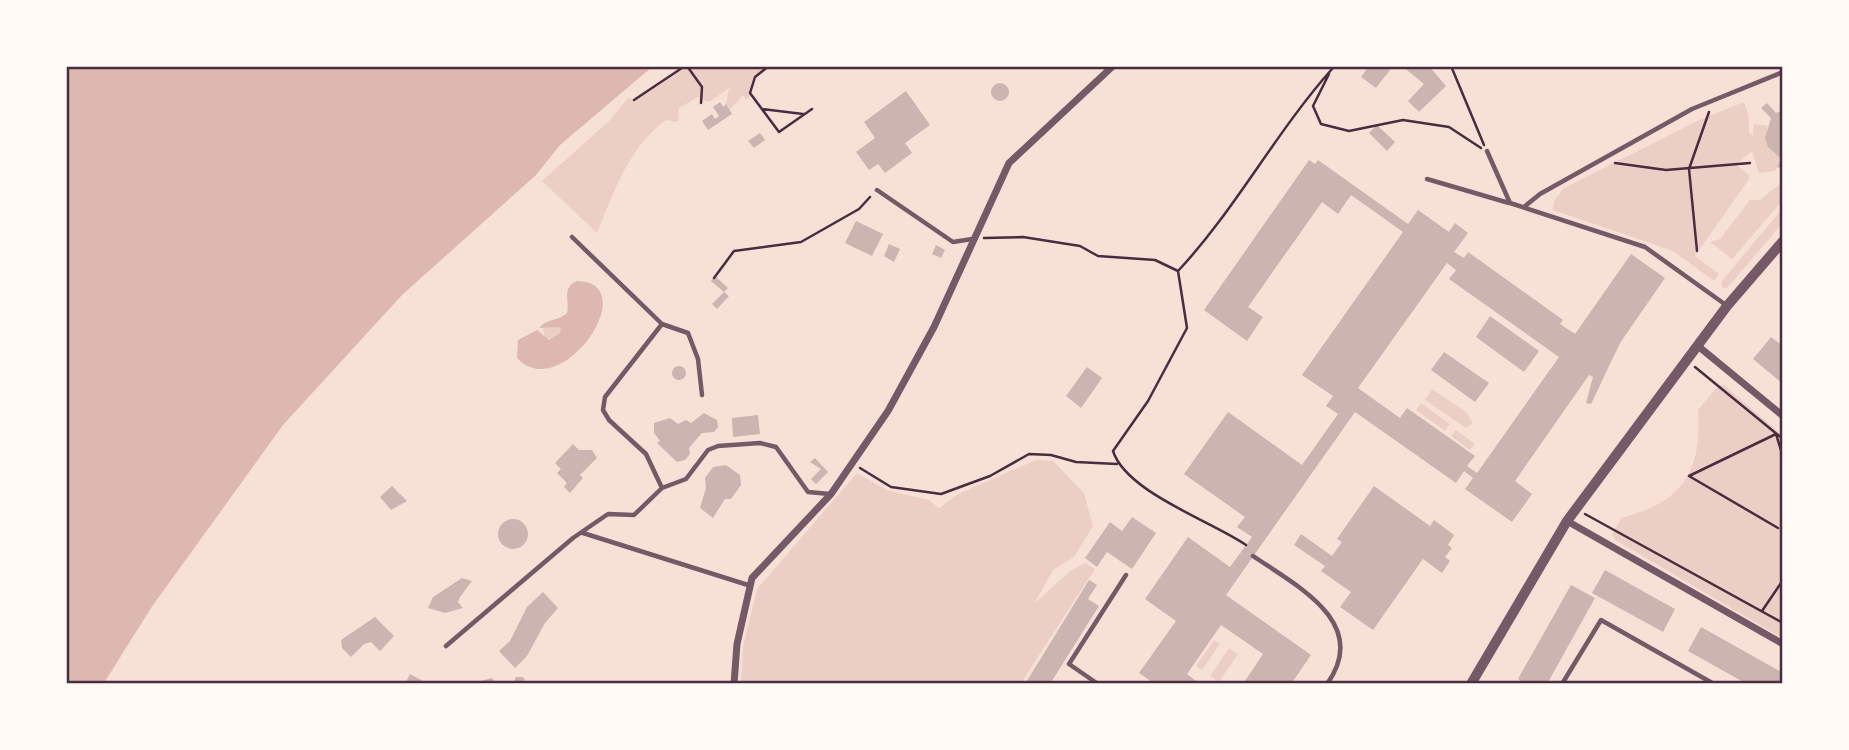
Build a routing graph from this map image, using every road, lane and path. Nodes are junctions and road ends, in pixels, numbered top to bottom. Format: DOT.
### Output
graph roads {
  1 [pos="685,66"];
  2 [pos="769,66"];
  3 [pos="1113,66"];
  4 [pos="1451,66"];
  5 [pos="1332,68"];
  6 [pos="1783,72"];
  7 [pos="1714,99"];
  8 [pos="634,100"];
  9 [pos="701,103"];
  10 [pos="762,108"];
  11 [pos="812,109"];
  12 [pos="804,115"];
  13 [pos="1487,151"];
  14 [pos="1602,160"];
  15 [pos="1750,163"];
  16 [pos="1689,169"];
  17 [pos="1427,179"];
  18 [pos="877,190"];
  19 [pos="1510,203"];
  20 [pos="1524,208"];
  21 [pos="572,237"];
  22 [pos="972,239"];
  23 [pos="1783,241"];
  24 [pos="1697,251"];
  25 [pos="1178,271"];
  26 [pos="714,278"];
  27 [pos="1727,306"];
  28 [pos="662,324"];
  29 [pos="1698,346"];
  30 [pos="1688,360"];
  31 [pos="702,395"];
  32 [pos="1783,416"];
  33 [pos="1776,434"];
  34 [pos="1783,439"];
  35 [pos="1783,457"];
  36 [pos="853,464"];
  37 [pos="1117,464"];
  38 [pos="662,488"];
  39 [pos="831,494"];
  40 [pos="1576,509"];
  41 [pos="1567,521"];
  42 [pos="1779,528"];
  43 [pos="582,533"];
  44 [pos="1246,545"];
  45 [pos="1253,556"];
  46 [pos="1126,575"];
  47 [pos="1783,580"];
  48 [pos="748,584"];
  49 [pos="1762,611"];
  50 [pos="1783,623"];
  51 [pos="1781,640"];
  52 [pos="446,646"];
  53 [pos="1475,682"];
  54 [pos="734,684"];
  55 [pos="1098,684"];
  56 [pos="1327,684"];
  57 [pos="1562,684"];
  58 [pos="1714,684"];
  1 -- 8 [label="path"];
  1 -- 9 [label="path"];
  2 -- 10 [label="path"];
  3 -- 22 [label="street"];
  4 -- 13 [label="path"];
  5 -- 13 [label="path"];
  5 -- 25 [label="path"];
  6 -- 7 [label="lane"];
  7 -- 14 [label="lane"];
  7 -- 16 [label="path"];
  10 -- 12 [label="path"];
  10 -- 12 [label="path"];
  11 -- 12 [label="path"];
  13 -- 19 [label="lane"];
  14 -- 16 [label="path"];
  14 -- 20 [label="lane"];
  15 -- 16 [label="path"];
  16 -- 24 [label="path"];
  17 -- 19 [label="lane"];
  18 -- 22 [label="lane"];
  18 -- 26 [label="path"];
  19 -- 20 [label="lane"];
  20 -- 27 [label="lane"];
  21 -- 28 [label="lane"];
  22 -- 25 [label="path"];
  22 -- 36 [label="street"];
  23 -- 27 [label="street"];
  25 -- 37 [label="path"];
  27 -- 29 [label="street"];
  28 -- 31 [label="lane"];
  28 -- 38 [label="lane"];
  29 -- 30 [label="street"];
  29 -- 32 [label="street"];
  30 -- 33 [label="path"];
  30 -- 40 [label="street"];
  33 -- 34 [label="path"];
  33 -- 35 [label="path"];
  33 -- 42 [label="path"];
  36 -- 37 [label="path"];
  36 -- 39 [label="street"];
  37 -- 44 [label="path"];
  38 -- 39 [label="lane"];
  38 -- 43 [label="lane"];
  39 -- 48 [label="street"];
  40 -- 41 [label="street"];
  40 -- 49 [label="path"];
  41 -- 51 [label="street"];
  41 -- 53 [label="street"];
  43 -- 48 [label="lane"];
  43 -- 52 [label="lane"];
  45 -- 56 [label="lane"];
  46 -- 55 [label="lane"];
  47 -- 49 [label="path"];
  48 -- 54 [label="street"];
  49 -- 50 [label="path"];
  57 -- 58 [label="lane"];
}
